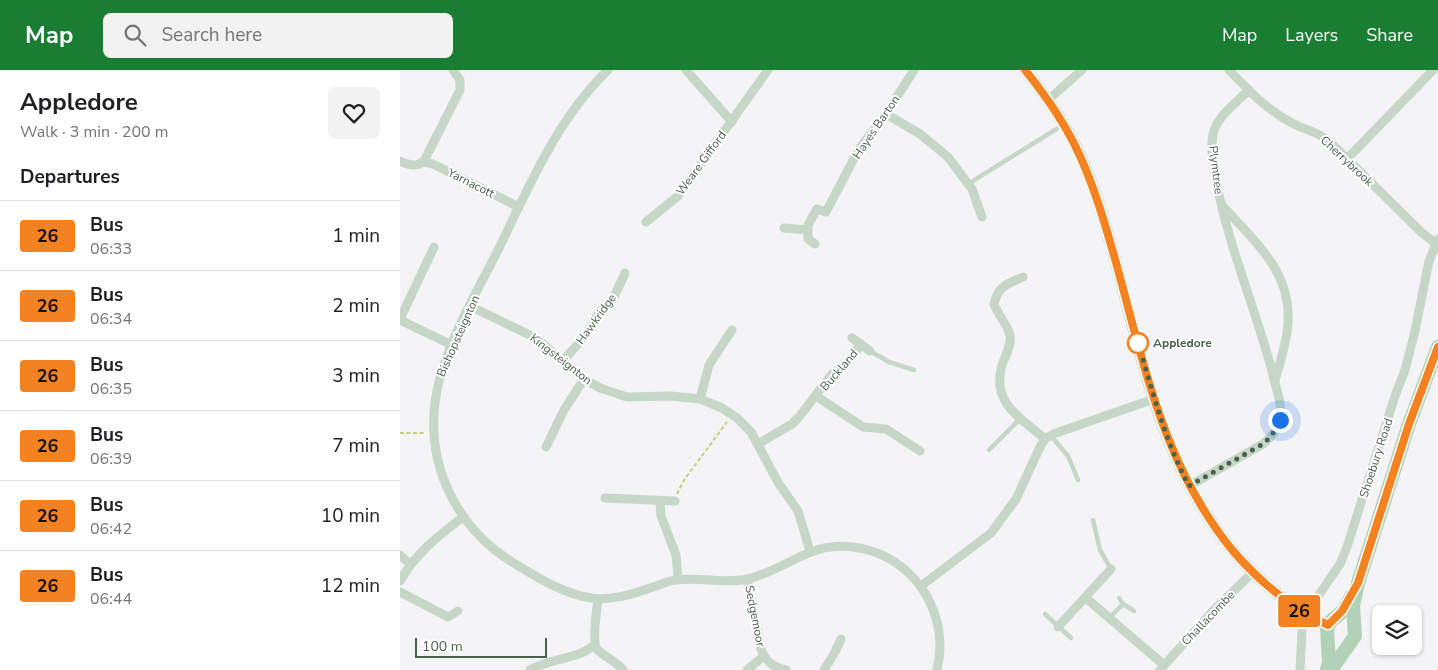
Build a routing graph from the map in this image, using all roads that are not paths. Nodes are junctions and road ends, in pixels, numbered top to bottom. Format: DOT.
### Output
graph roads {
  1 [pos="453,70"];
  2 [pos="593,70"];
  3 [pos="686,70"];
  4 [pos="768,70"];
  5 [pos="914,70"];
  6 [pos="1025,70"];
  7 [pos="1082,70"];
  8 [pos="1229,70"];
  9 [pos="1433,70"];
  10 [pos="604,73"];
  11 [pos="1249,90"];
  12 [pos="1048,100"];
  13 [pos="886,114"];
  14 [pos="732,122"];
  15 [pos="1063,125"];
  16 [pos="1347,159"];
  17 [pos="400,161"];
  18 [pos="423,162"];
  19 [pos="968,184"];
  20 [pos="1220,203"];
  21 [pos="519,207"];
  22 [pos="982,217"];
  23 [pos="646,222"];
  24 [pos="1241,226"];
  25 [pos="784,228"];
  26 [pos="808,230"];
  27 [pos="1229,234"];
  28 [pos="1437,241"];
  29 [pos="815,244"];
  30 [pos="434,247"];
  31 [pos="625,273"];
  32 [pos="1022,277"];
  33 [pos="470,306"];
  34 [pos="400,320"];
  35 [pos="732,330"];
  36 [pos="852,338"];
  37 [pos="452,344"];
  38 [pos="861,344"];
  39 [pos="1438,347"];
  40 [pos="870,351"];
  41 [pos="1267,354"];
  42 [pos="1282,354"];
  43 [pos="562,362"];
  44 [pos="914,370"];
  45 [pos="584,379"];
  46 [pos="1275,383"];
  47 [pos="816,396"];
  48 [pos="700,399"];
  49 [pos="1154,399"];
  50 [pos="1021,418"];
  51 [pos="1048,438"];
  52 [pos="758,444"];
  53 [pos="546,447"];
  54 [pos="989,450"];
  55 [pos="920,451"];
  56 [pos="1078,480"];
  57 [pos="1189,486"];
  58 [pos="605,498"];
  59 [pos="660,501"];
  60 [pos="675,501"];
  61 [pos="463,517"];
  62 [pos="1093,520"];
  63 [pos="810,551"];
  64 [pos="400,556"];
  65 [pos="410,564"];
  66 [pos="1111,569"];
  67 [pos="1253,572"];
  68 [pos="678,579"];
  69 [pos="748,579"];
  70 [pos="400,582"];
  71 [pos="1358,583"];
  72 [pos="921,586"];
  73 [pos="400,592"];
  74 [pos="1086,598"];
  75 [pos="1119,598"];
  76 [pos="598,599"];
  77 [pos="1123,604"];
  78 [pos="458,611"];
  79 [pos="1134,611"];
  80 [pos="1044,614"];
  81 [pos="1305,615"];
  82 [pos="1109,618"];
  83 [pos="1058,626"];
  84 [pos="1355,626"];
  85 [pos="1330,627"];
  86 [pos="1071,638"];
  87 [pos="841,639"];
  88 [pos="1351,642"];
  89 [pos="594,644"];
  90 [pos="835,652"];
  91 [pos="764,656"];
  92 [pos="845,657"];
  93 [pos="1162,667"];
  94 [pos="530,670"];
  95 [pos="623,670"];
  96 [pos="747,670"];
  97 [pos="786,670"];
  98 [pos="824,670"];
  99 [pos="937,670"];
  100 [pos="1300,670"];
  101 [pos="1327,670"];
  102 [pos="1331,670"];
  1 -- 18 [label="street"];
  2 -- 10 [label="street"];
  3 -- 14 [label="street, Weare Gifford"];
  4 -- 14 [label="street, Weare Gifford"];
  5 -- 13 [label="street, Hayes Barton"];
  6 -- 12 [label="street"];
  7 -- 12 [label="street"];
  8 -- 11 [label="street, Cherrybrook"];
  9 -- 16 [label="street"];
  10 -- 21 [label="street, Bishopsteignton"];
  11 -- 16 [label="street, Cherrybrook"];
  11 -- 20 [label="street, Plymtree"];
  12 -- 15 [label="street"];
  13 -- 19 [label="street"];
  13 -- 26 [label="street, Hayes Barton"];
  14 -- 23 [label="street, Weare Gifford"];
  15 -- 19 [label="lane"];
  15 -- 49 [label="street"];
  16 -- 28 [label="street, Cherrybrook"];
  17 -- 18 [label="street, Yarnacott"];
  18 -- 21 [label="street, Yarnacott"];
  19 -- 22 [label="street"];
  20 -- 24 [label="street, Plymtree"];
  20 -- 27 [label="street, Plymtree"];
  21 -- 33 [label="street, Bishopsteignton"];
  24 -- 27 [label="street"];
  24 -- 42 [label="street, Plymtree"];
  25 -- 26 [label="street"];
  26 -- 29 [label="street"];
  27 -- 41 [label="street, Plymtree"];
  28 -- 81 [label="street, Shoebury Road"];
  30 -- 34 [label="street"];
  31 -- 43 [label="street, Hawkridge"];
  32 -- 50 [label="street"];
  33 -- 37 [label="street, Bishopsteignton"];
  33 -- 43 [label="street, Kingsteignton"];
  34 -- 37 [label="street"];
  35 -- 48 [label="street"];
  36 -- 38 [label="street, Buckland"];
  37 -- 61 [label="street, Bishopsteignton"];
  38 -- 40 [label="street, Buckland"];
  38 -- 47 [label="street, Buckland"];
  39 -- 71 [label="main road"];
  40 -- 44 [label="lane"];
  41 -- 42 [label="street"];
  41 -- 46 [label="street, Plymtree"];
  42 -- 46 [label="street, Plymtree"];
  43 -- 45 [label="street, Kingsteignton"];
  45 -- 48 [label="street, Kingsteignton"];
  45 -- 53 [label="street"];
  46 -- 57 [label="street, Plymtree"];
  47 -- 52 [label="street, Buckland"];
  47 -- 55 [label="street, Buckland"];
  48 -- 52 [label="street, Kingsteignton"];
  49 -- 51 [label="street"];
  49 -- 57 [label="street"];
  50 -- 51 [label="street"];
  50 -- 54 [label="lane"];
  51 -- 56 [label="lane"];
  51 -- 72 [label="street"];
  52 -- 63 [label="street, Kingsteignton"];
  57 -- 67 [label="street"];
  58 -- 59 [label="street"];
  59 -- 60 [label="street"];
  59 -- 68 [label="street"];
  61 -- 65 [label="street"];
  61 -- 76 [label="street, Bishopsteignton"];
  62 -- 66 [label="lane"];
  63 -- 69 [label="street, Bishopsteignton"];
  63 -- 72 [label="street, Bishopsteignton"];
  64 -- 65 [label="street"];
  65 -- 70 [label="street"];
  66 -- 74 [label="street"];
  67 -- 81 [label="street"];
  67 -- 93 [label="street, Challacombe"];
  68 -- 69 [label="street, Bishopsteignton"];
  68 -- 76 [label="street, Bishopsteignton"];
  69 -- 91 [label="street, Sedgemoor"];
  71 -- 84 [label="main road"];
  71 -- 85 [label="main road"];
  72 -- 99 [label="street, Bishopsteignton"];
  73 -- 78 [label="street"];
  74 -- 82 [label="street, Challacombe"];
  74 -- 83 [label="street"];
  75 -- 77 [label="lane"];
  76 -- 89 [label="street"];
  77 -- 79 [label="lane"];
  77 -- 82 [label="lane"];
  80 -- 83 [label="lane"];
  81 -- 85 [label="street"];
  81 -- 100 [label="street, Shoebury Road"];
  82 -- 93 [label="street, Challacombe"];
  83 -- 86 [label="lane"];
  84 -- 85 [label="main road"];
  84 -- 88 [label="main road"];
  85 -- 88 [label="main road"];
  85 -- 101 [label="main road"];
  87 -- 90 [label="street"];
  88 -- 102 [label="main road"];
  89 -- 94 [label="street"];
  89 -- 95 [label="street"];
  90 -- 92 [label="street"];
  90 -- 98 [label="street"];
  91 -- 96 [label="street"];
  91 -- 97 [label="street, Sedgemoor"];
}
